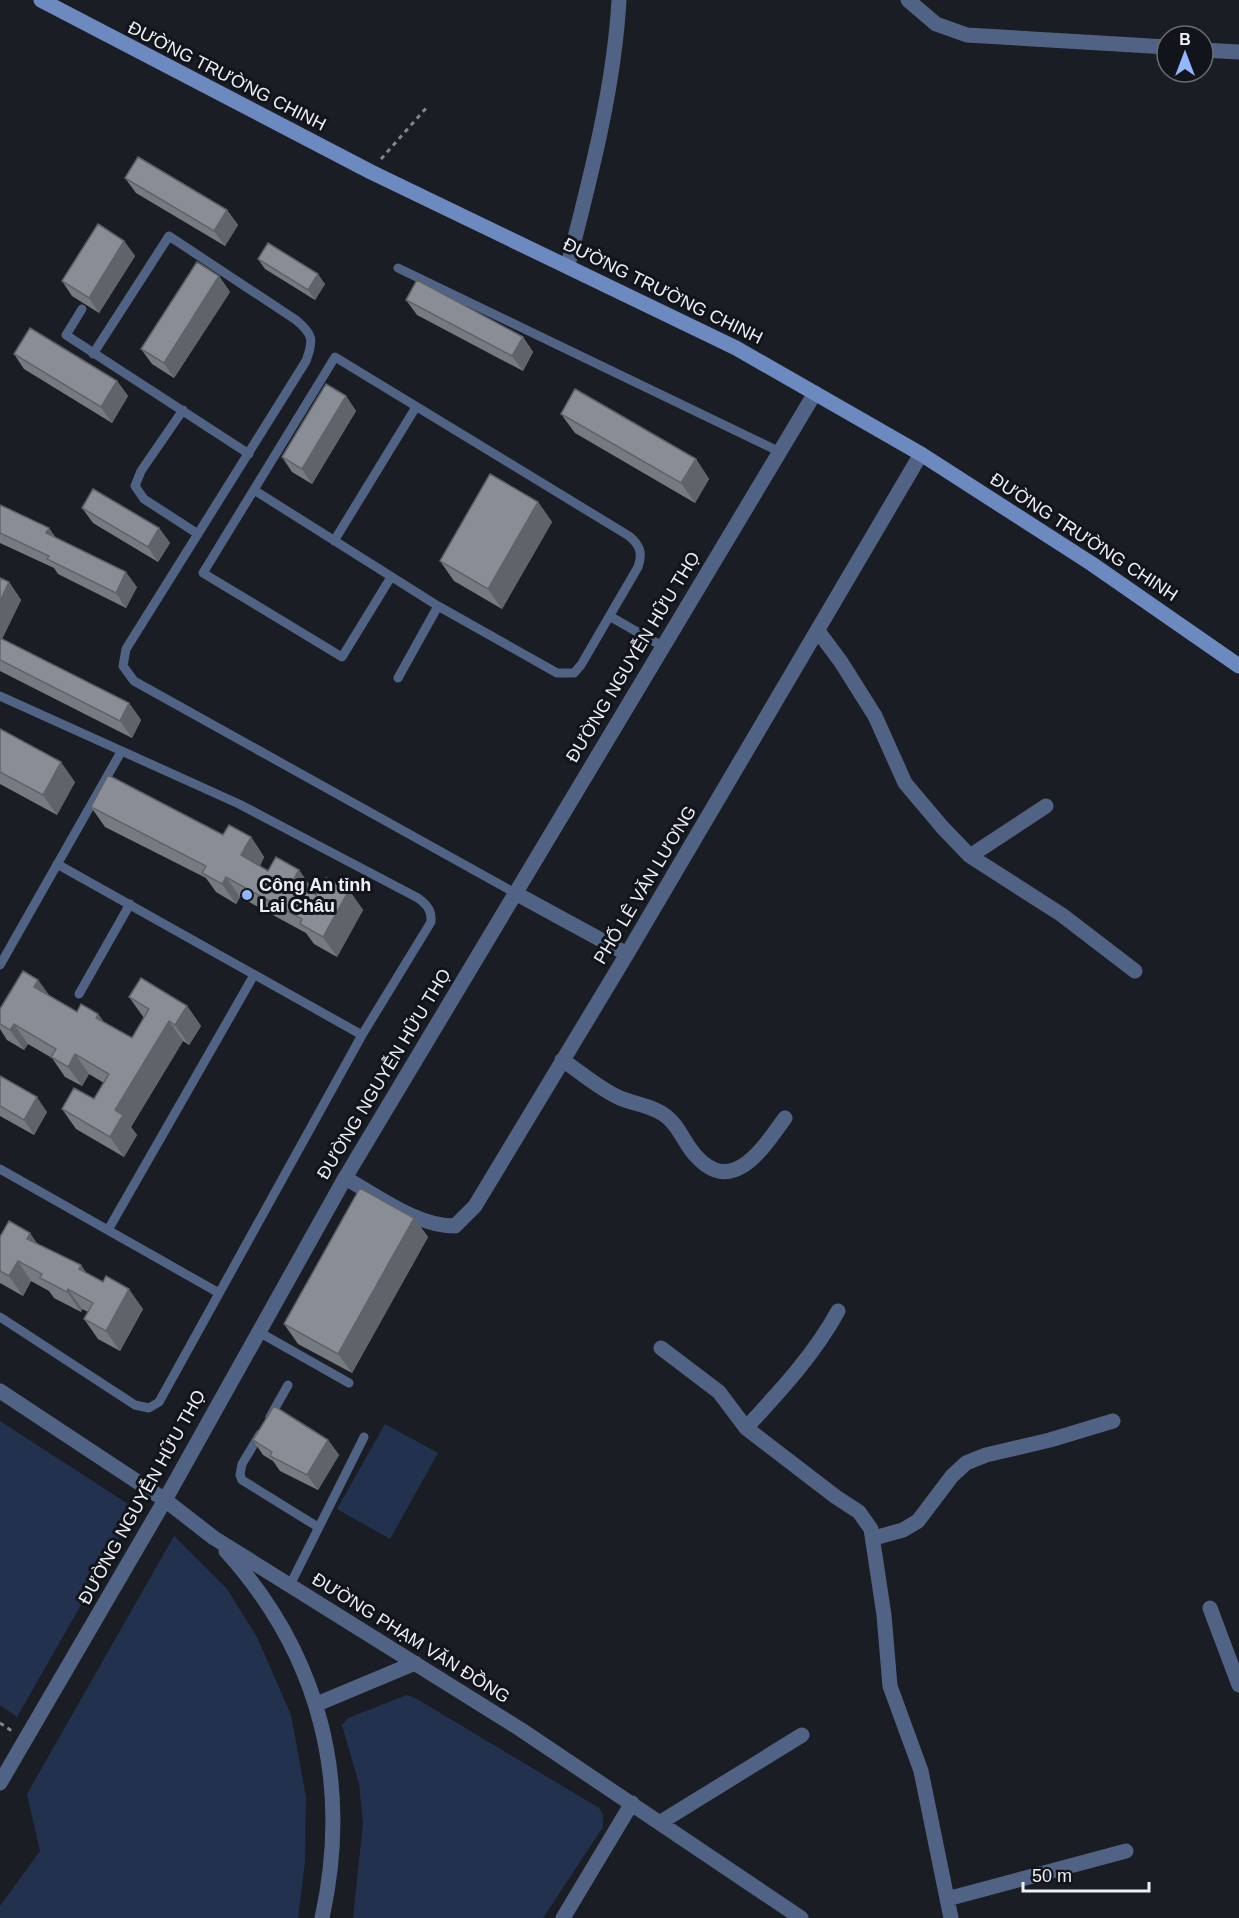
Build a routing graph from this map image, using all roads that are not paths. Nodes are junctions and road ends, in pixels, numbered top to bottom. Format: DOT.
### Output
graph roads {
  1 [pos="41,0"];
  2 [pos="619,0"];
  3 [pos="908,0"];
  4 [pos="1155,46"];
  5 [pos="1215,51"];
  6 [pos="1239,52"];
  7 [pos="568,265"];
  8 [pos="398,268"];
  9 [pos="82,309"];
  10 [pos="93,354"];
  11 [pos="815,393"];
  12 [pos="416,406"];
  13 [pos="183,410"];
  14 [pos="780,452"];
  15 [pos="249,454"];
  16 [pos="921,454"];
  17 [pos="254,490"];
  18 [pos="198,534"];
  19 [pos="334,541"];
  20 [pos="391,577"];
  21 [pos="438,606"];
  22 [pos="611,617"];
  23 [pos="818,631"];
  24 [pos="662,646"];
  25 [pos="1239,666"];
  26 [pos="398,678"];
  27 [pos="0,696"];
  28 [pos="122,752"];
  29 [pos="1046,806"];
  30 [pos="970,856"];
  31 [pos="57,864"];
  32 [pos="515,893"];
  33 [pos="130,904"];
  34 [pos="627,954"];
  35 [pos="0,965"];
  36 [pos="1135,971"];
  37 [pos="254,975"];
  38 [pos="79,994"];
  39 [pos="362,1035"];
  40 [pos="562,1060"];
  41 [pos="785,1118"];
  42 [pos="0,1169"];
  43 [pos="345,1178"];
  44 [pos="108,1230"];
  45 [pos="219,1293"];
  46 [pos="838,1311"];
  47 [pos="0,1317"];
  48 [pos="257,1330"];
  49 [pos="661,1348"];
  50 [pos="349,1383"];
  51 [pos="288,1385"];
  52 [pos="0,1391"];
  53 [pos="1113,1421"];
  54 [pos="746,1428"];
  55 [pos="364,1437"];
  56 [pos="165,1500"];
  57 [pos="318,1527"];
  58 [pos="214,1538"];
  59 [pos="874,1538"];
  60 [pos="290,1585"];
  61 [pos="1210,1608"];
  62 [pos="415,1663"];
  63 [pos="1239,1685"];
  64 [pos="317,1704"];
  65 [pos="802,1735"];
  66 [pos="0,1783"];
  67 [pos="633,1803"];
  68 [pos="661,1822"];
  69 [pos="1126,1851"];
  70 [pos="947,1899"];
  71 [pos="570,1916"];
  72 [pos="322,1918"];
  73 [pos="801,1918"];
  74 [pos="951,1918"];
  1 -- 7 [label="main road, ĐƯỜNG TRƯỜNG CHINH"];
  2 -- 7 [label="street"];
  3 -- 4 [label="street"];
  5 -- 6 [label="street"];
  7 -- 11 [label="main road, ĐƯỜNG TRƯỜNG CHINH"];
  8 -- 14 [label="lane"];
  9 -- 10 [label="lane"];
  10 -- 13 [label="lane"];
  10 -- 15 [label="lane"];
  11 -- 14 [label="street, ĐƯỜNG NGUYỄN HỮU THỌ"];
  11 -- 16 [label="main road, ĐƯỜNG TRƯỜNG CHINH"];
  12 -- 17 [label="lane"];
  12 -- 19 [label="lane"];
  12 -- 22 [label="lane"];
  13 -- 15 [label="lane"];
  13 -- 18 [label="lane"];
  14 -- 24 [label="street, ĐƯỜNG NGUYỄN HỮU THỌ"];
  15 -- 18 [label="lane"];
  16 -- 23 [label="street, PHỐ LÊ VĂN LƯƠNG"];
  16 -- 25 [label="main road, ĐƯỜNG TRƯỜNG CHINH"];
  17 -- 19 [label="lane"];
  17 -- 20 [label="lane"];
  18 -- 32 [label="lane"];
  19 -- 20 [label="lane"];
  20 -- 21 [label="lane"];
  21 -- 22 [label="lane"];
  21 -- 26 [label="lane"];
  22 -- 24 [label="lane"];
  23 -- 30 [label="street"];
  23 -- 34 [label="street, PHỐ LÊ VĂN LƯƠNG"];
  24 -- 32 [label="street, ĐƯỜNG NGUYỄN HỮU THỌ"];
  27 -- 28 [label="lane"];
  28 -- 31 [label="lane"];
  28 -- 39 [label="lane"];
  29 -- 30 [label="street"];
  30 -- 36 [label="street"];
  31 -- 33 [label="lane"];
  31 -- 35 [label="lane"];
  32 -- 34 [label="street"];
  32 -- 43 [label="street, ĐƯỜNG NGUYỄN HỮU THỌ"];
  33 -- 37 [label="lane"];
  33 -- 38 [label="lane"];
  34 -- 40 [label="street, PHỐ LÊ VĂN LƯƠNG"];
  37 -- 39 [label="lane"];
  37 -- 44 [label="lane"];
  39 -- 45 [label="lane"];
  40 -- 41 [label="street"];
  40 -- 43 [label="street, PHỐ LÊ VĂN LƯƠNG"];
  42 -- 44 [label="lane"];
  43 -- 48 [label="street, ĐƯỜNG NGUYỄN HỮU THỌ"];
  44 -- 45 [label="lane"];
  45 -- 47 [label="lane"];
  46 -- 54 [label="street"];
  48 -- 50 [label="lane"];
  48 -- 56 [label="street, ĐƯỜNG NGUYỄN HỮU THỌ"];
  49 -- 54 [label="street"];
  51 -- 57 [label="lane"];
  52 -- 56 [label="street, ĐƯỜNG PHẠM VĂN ĐỒNG"];
  53 -- 59 [label="street"];
  54 -- 59 [label="street"];
  55 -- 57 [label="lane"];
  56 -- 58 [label="street, ĐƯỜNG PHẠM VĂN ĐỒNG"];
  56 -- 66 [label="street, ĐƯỜNG NGUYỄN HỮU THỌ"];
  57 -- 60 [label="lane"];
  58 -- 60 [label="street, ĐƯỜNG PHẠM VĂN ĐỒNG"];
  58 -- 64 [label="street"];
  59 -- 70 [label="street"];
  60 -- 62 [label="street, ĐƯỜNG PHẠM VĂN ĐỒNG"];
  61 -- 63 [label="street"];
  62 -- 64 [label="street"];
  62 -- 67 [label="street, ĐƯỜNG PHẠM VĂN ĐỒNG"];
  64 -- 72 [label="street"];
  65 -- 68 [label="street"];
  67 -- 68 [label="street, ĐƯỜNG PHẠM VĂN ĐỒNG"];
  67 -- 71 [label="street"];
  68 -- 73 [label="street, ĐƯỜNG PHẠM VĂN ĐỒNG"];
  69 -- 70 [label="street"];
  70 -- 74 [label="street"];
}
